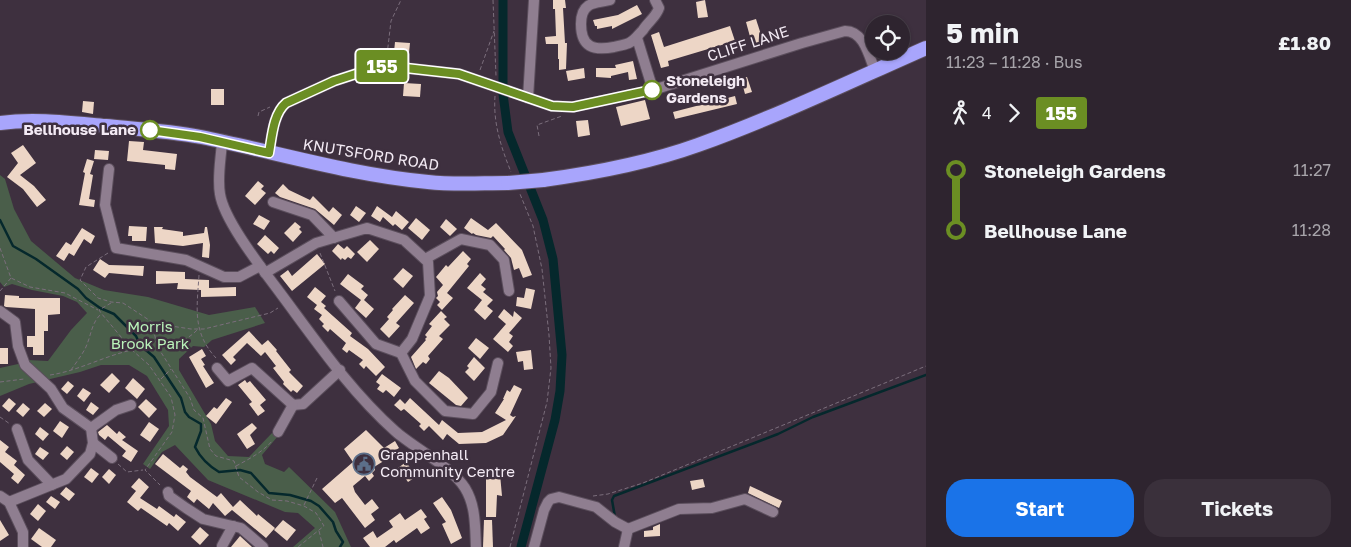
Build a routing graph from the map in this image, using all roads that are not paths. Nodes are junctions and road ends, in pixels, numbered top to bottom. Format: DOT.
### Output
graph roads {
  1 [pos="534,0"];
  2 [pos="610,0"];
  3 [pos="655,0"];
  4 [pos="584,4"];
  5 [pos="637,38"];
  6 [pos="926,48"];
  7 [pos="875,71"];
  8 [pos="652,90"];
  9 [pos="528,98"];
  10 [pos="0,123"];
  11 [pos="222,141"];
  12 [pos="269,153"];
  13 [pos="109,169"];
  14 [pos="273,202"];
  15 [pos="334,238"];
  16 [pos="425,259"];
  17 [pos="263,270"];
  18 [pos="509,291"];
  19 [pos="339,301"];
  20 [pos="0,311"];
  21 [pos="401,353"];
  22 [pos="498,363"];
  23 [pos="219,370"];
  24 [pos="340,370"];
  25 [pos="131,405"];
  26 [pos="293,405"];
  27 [pos="91,428"];
  28 [pos="17,430"];
  29 [pos="278,432"];
  30 [pos="93,443"];
  31 [pos="112,458"];
  32 [pos="52,485"];
  33 [pos="168,492"];
  34 [pos="0,496"];
  35 [pos="9,502"];
  36 [pos="773,512"];
  37 [pos="233,526"];
  38 [pos="628,529"];
  39 [pos="222,546"];
  40 [pos="23,547"];
  41 [pos="263,547"];
  42 [pos="476,547"];
  43 [pos="534,547"];
  44 [pos="624,547"];
  1 -- 9 [label="street"];
  2 -- 4 [label="street"];
  3 -- 5 [label="street"];
  4 -- 5 [label="street"];
  5 -- 8 [label="street"];
  6 -- 7 [label="highway, KNUTSFORD ROAD"];
  7 -- 8 [label="street, CLIFF LANE"];
  7 -- 12 [label="highway, KNUTSFORD ROAD, bridge"];
  8 -- 9 [label="street, CLIFF LANE"];
  9 -- 12 [label="street, CLIFF LANE"];
  10 -- 11 [label="highway, KNUTSFORD ROAD"];
  11 -- 12 [label="highway, KNUTSFORD ROAD"];
  11 -- 17 [label="street"];
  13 -- 17 [label="street"];
  14 -- 15 [label="street"];
  15 -- 16 [label="street"];
  15 -- 17 [label="street"];
  16 -- 18 [label="street"];
  16 -- 21 [label="street"];
  17 -- 24 [label="street"];
  19 -- 21 [label="street"];
  20 -- 27 [label="street"];
  21 -- 22 [label="street"];
  23 -- 26 [label="street"];
  24 -- 26 [label="street"];
  24 -- 42 [label="street"];
  25 -- 27 [label="street"];
  26 -- 29 [label="street"];
  27 -- 30 [label="street"];
  28 -- 32 [label="street"];
  30 -- 31 [label="street"];
  30 -- 32 [label="street"];
  32 -- 35 [label="street"];
  33 -- 37 [label="street"];
  34 -- 35 [label="street"];
  35 -- 40 [label="street"];
  36 -- 38 [label="street"];
  37 -- 39 [label="street"];
  37 -- 41 [label="street"];
  38 -- 43 [label="street"];
  38 -- 44 [label="street"];
}
